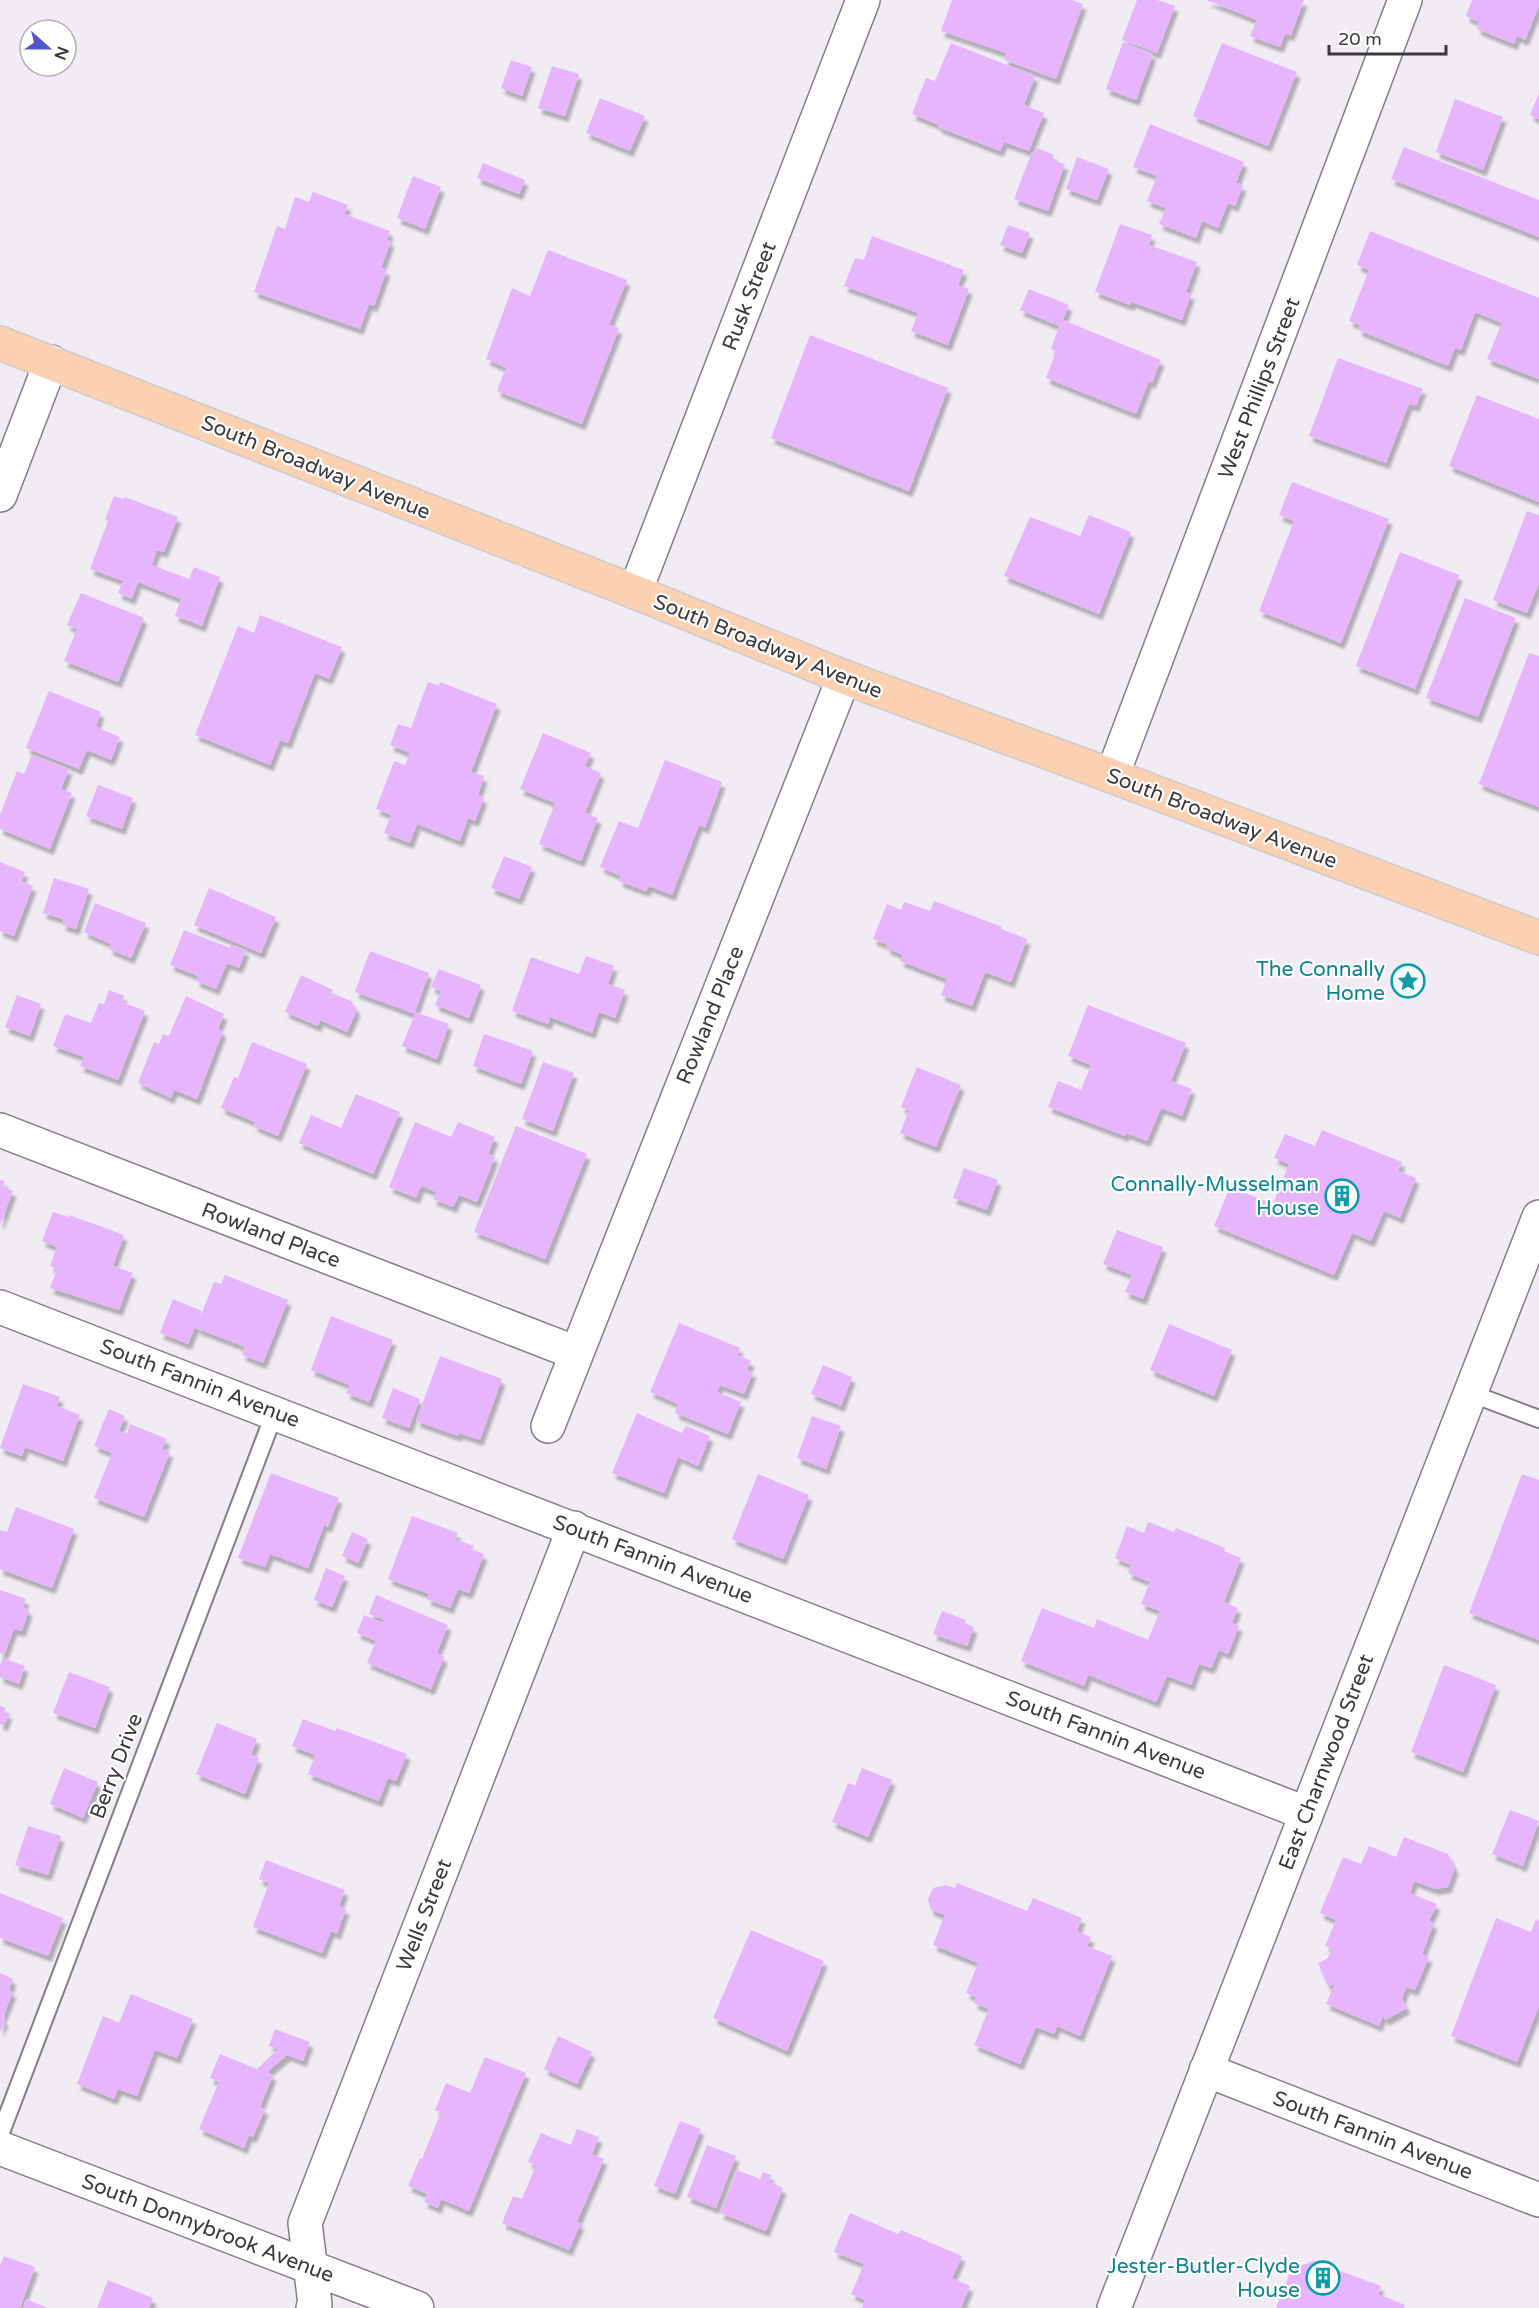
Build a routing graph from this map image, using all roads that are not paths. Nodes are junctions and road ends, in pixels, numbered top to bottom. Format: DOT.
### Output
graph roads {
  1 [pos="863,0"];
  2 [pos="1405,0"];
  3 [pos="0,343"];
  4 [pos="51,362"];
  5 [pos="0,495"];
  6 [pos="634,592"];
  7 [pos="844,677"];
  8 [pos="1112,776"];
  9 [pos="1539,938"];
  10 [pos="0,1130"];
  11 [pos="1539,1217"];
  12 [pos="0,1307"];
  13 [pos="576,1353"];
  14 [pos="1470,1393"];
  15 [pos="275,1412"];
  16 [pos="1539,1419"];
  17 [pos="548,1426"];
  18 [pos="574,1528"];
  19 [pos="1305,1813"];
  20 [pos="1206,2070"];
  21 [pos="0,2135"];
  22 [pos="0,2148"];
  23 [pos="1539,2200"];
  24 [pos="310,2268"];
  25 [pos="313,2308"];
  26 [pos="417,2308"];
  27 [pos="1114,2308"];
  1 -- 6 [label="street, Rusk Street"];
  2 -- 8 [label="street, West Phillips Street"];
  3 -- 4 [label="main road, South Broadway Avenue"];
  4 -- 5 [label="street"];
  4 -- 6 [label="main road, South Broadway Avenue"];
  6 -- 7 [label="main road, South Broadway Avenue"];
  7 -- 8 [label="main road, South Broadway Avenue"];
  7 -- 13 [label="street, Rowland Place"];
  8 -- 9 [label="main road, South Broadway Avenue"];
  10 -- 13 [label="street, Rowland Place"];
  11 -- 14 [label="street, East Charnwood Street"];
  12 -- 15 [label="street, South Fannin Avenue"];
  13 -- 17 [label="street, Rowland Place"];
  14 -- 16 [label="lane"];
  14 -- 19 [label="street, East Charnwood Street"];
  15 -- 18 [label="street, South Fannin Avenue"];
  15 -- 21 [label="lane, Berry Drive"];
  18 -- 19 [label="street, South Fannin Avenue"];
  18 -- 24 [label="street, Wells Street"];
  19 -- 20 [label="street, East Charnwood Street"];
  20 -- 23 [label="street, South Fannin Avenue"];
  20 -- 27 [label="street, East Charnwood Street"];
  22 -- 24 [label="street, South Donnybrook Avenue"];
  24 -- 25 [label="street, Wells Street"];
  24 -- 26 [label="street, South Donnybrook Avenue"];
}
